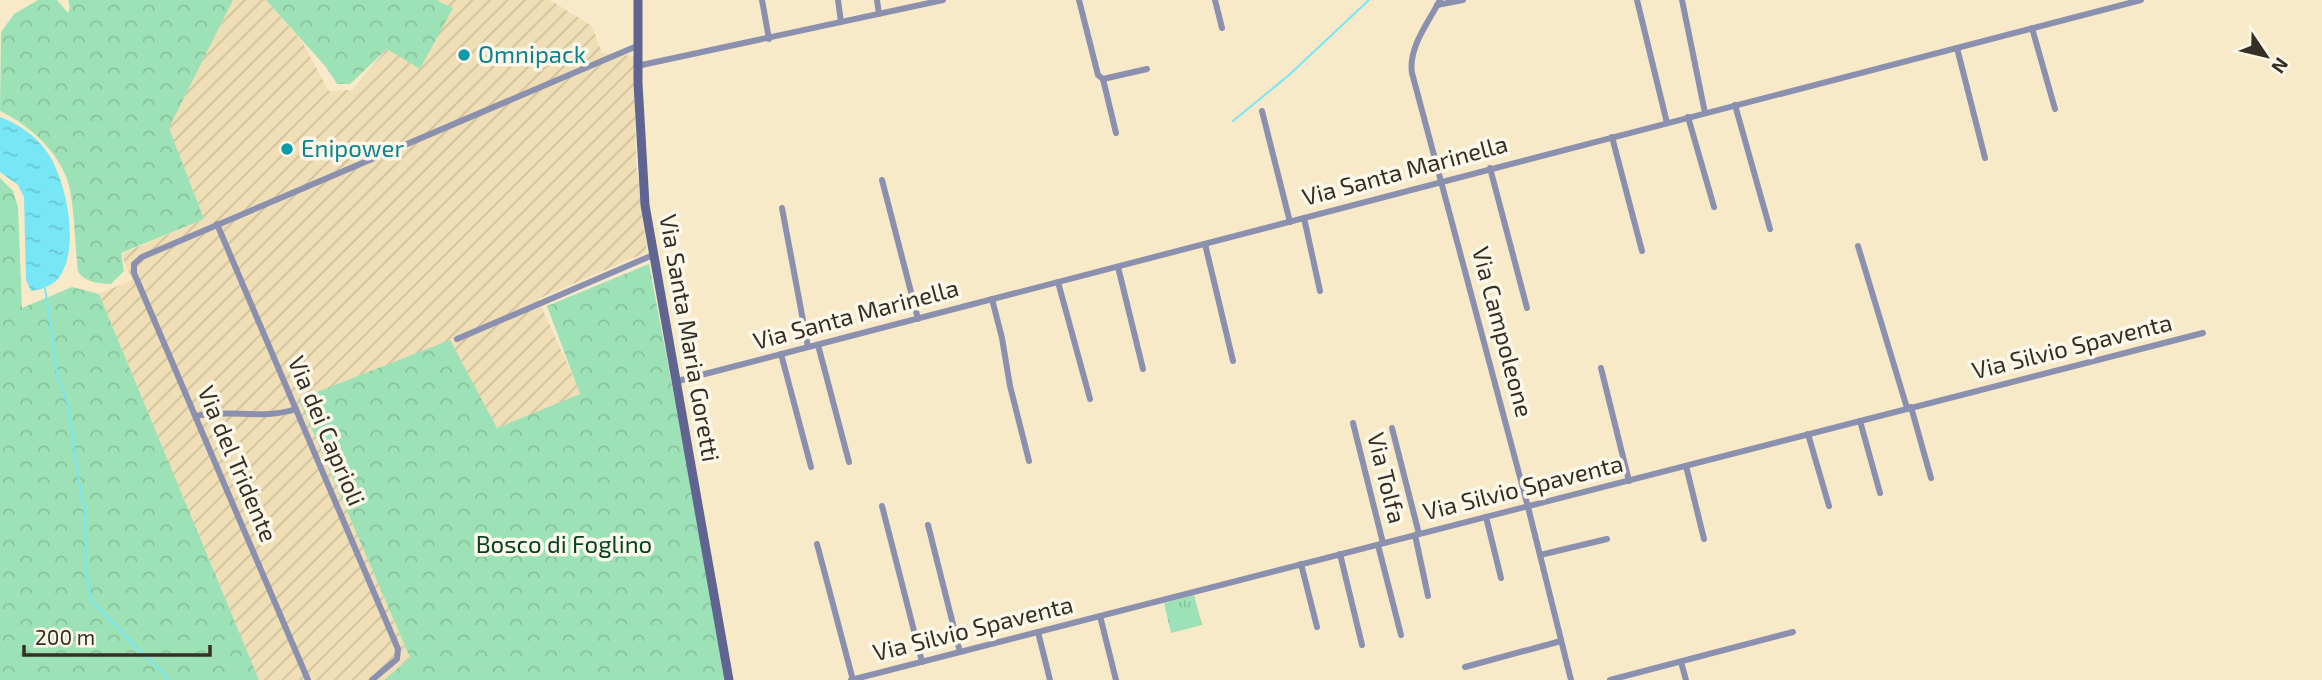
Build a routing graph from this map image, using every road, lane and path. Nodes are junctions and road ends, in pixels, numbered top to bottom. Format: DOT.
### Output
graph roads {
  1 [pos="638,0"];
  2 [pos="762,0"];
  3 [pos="838,0"];
  4 [pos="877,0"];
  5 [pos="943,0"];
  6 [pos="1079,0"];
  7 [pos="1215,0"];
  8 [pos="1463,0"];
  9 [pos="1637,0"];
  10 [pos="1682,0"];
  11 [pos="2141,0"];
  12 [pos="934,1"];
  13 [pos="2130,1"];
  14 [pos="1439,3"];
  15 [pos="879,14"];
  16 [pos="841,22"];
  17 [pos="1222,28"];
  18 [pos="2032,28"];
  19 [pos="769,39"];
  20 [pos="637,47"];
  21 [pos="1957,48"];
  22 [pos="637,66"];
  23 [pos="1147,69"];
  24 [pos="1103,79"];
  25 [pos="1735,105"];
  26 [pos="2055,109"];
  27 [pos="1262,111"];
  28 [pos="1705,113"];
  29 [pos="1688,117"];
  30 [pos="1667,123"];
  31 [pos="1116,133"];
  32 [pos="1612,137"];
  33 [pos="1985,158"];
  34 [pos="1490,168"];
  35 [pos="882,180"];
  36 [pos="1443,181"];
  37 [pos="1714,207"];
  38 [pos="782,208"];
  39 [pos="1304,218"];
  40 [pos="1290,222"];
  41 [pos="217,223"];
  42 [pos="1770,229"];
  43 [pos="1205,244"];
  44 [pos="1857,246"];
  45 [pos="1642,251"];
  46 [pos="653,256"];
  47 [pos="1118,267"];
  48 [pos="1058,282"];
  49 [pos="1320,291"];
  50 [pos="992,299"];
  51 [pos="1527,308"];
  52 [pos="918,319"];
  53 [pos="2203,333"];
  54 [pos="457,339"];
  55 [pos="818,345"];
  56 [pos="808,348"];
  57 [pos="781,354"];
  58 [pos="1233,361"];
  59 [pos="1601,368"];
  60 [pos="1143,369"];
  61 [pos="678,381"];
  62 [pos="1090,399"];
  63 [pos="1909,408"];
  64 [pos="296,409"];
  65 [pos="196,416"];
  66 [pos="1860,421"];
  67 [pos="1353,423"];
  68 [pos="1392,428"];
  69 [pos="1808,434"];
  70 [pos="1029,461"];
  71 [pos="849,462"];
  72 [pos="1685,466"];
  73 [pos="811,467"];
  74 [pos="1931,478"];
  75 [pos="1629,481"];
  76 [pos="1880,493"];
  77 [pos="882,506"];
  78 [pos="1829,506"];
  79 [pos="1528,507"];
  80 [pos="1486,517"];
  81 [pos="928,525"];
  82 [pos="1417,535"];
  83 [pos="1607,539"];
  84 [pos="1704,539"];
  85 [pos="817,544"];
  86 [pos="1380,544"];
  87 [pos="1340,554"];
  88 [pos="1540,555"];
  89 [pos="1301,564"];
  90 [pos="1501,578"];
  91 [pos="1428,596"];
  92 [pos="1100,616"];
  93 [pos="1317,627"];
  94 [pos="1038,632"];
  95 [pos="1793,632"];
  96 [pos="1401,635"];
  97 [pos="1561,641"];
  98 [pos="1362,645"];
  99 [pos="960,652"];
  100 [pos="922,662"];
  101 [pos="1681,662"];
  102 [pos="1465,667"];
  103 [pos="308,680"];
  104 [pos="372,680"];
  105 [pos="729,680"];
  106 [pos="852,680"];
  107 [pos="1050,680"];
  108 [pos="1116,680"];
  109 [pos="1571,680"];
  110 [pos="1610,680"];
  111 [pos="1686,680"];
  1 -- 20 [label="main road, Via Santa Maria Goretti"];
  2 -- 19 [label="street"];
  3 -- 16 [label="street"];
  4 -- 15 [label="street"];
  5 -- 12 [label="street"];
  6 -- 24 [label="street"];
  7 -- 17 [label="street"];
  8 -- 14 [label="street"];
  9 -- 30 [label="street"];
  10 -- 28 [label="street"];
  11 -- 13 [label="street, Via Santa Marinella"];
  12 -- 15 [label="street"];
  13 -- 18 [label="street, Via Santa Marinella"];
  14 -- 36 [label="street, Via Campoleone"];
  15 -- 16 [label="street"];
  16 -- 19 [label="street"];
  18 -- 21 [label="street, Via Santa Marinella"];
  18 -- 26 [label="street"];
  19 -- 22 [label="street"];
  20 -- 22 [label="main road, Via Santa Maria Goretti"];
  20 -- 41 [label="street"];
  21 -- 25 [label="street, Via Santa Marinella"];
  21 -- 33 [label="street"];
  22 -- 46 [label="main road, Via Santa Maria Goretti"];
  23 -- 24 [label="street"];
  24 -- 31 [label="street"];
  25 -- 28 [label="street, Via Santa Marinella"];
  25 -- 42 [label="street"];
  27 -- 40 [label="street"];
  28 -- 29 [label="street, Via Santa Marinella"];
  29 -- 30 [label="street, Via Santa Marinella"];
  29 -- 37 [label="street"];
  30 -- 32 [label="street, Via Santa Marinella"];
  32 -- 34 [label="street, Via Santa Marinella"];
  32 -- 45 [label="street"];
  34 -- 36 [label="street, Via Santa Marinella"];
  34 -- 51 [label="street"];
  35 -- 52 [label="street"];
  36 -- 39 [label="street, Via Santa Marinella"];
  36 -- 79 [label="street, Via Campoleone"];
  38 -- 56 [label="street"];
  39 -- 40 [label="street, Via Santa Marinella"];
  39 -- 49 [label="street"];
  40 -- 43 [label="street, Via Santa Marinella"];
  41 -- 64 [label="street, Via dei Caprioli"];
  41 -- 65 [label="street, Via del Tridente"];
  43 -- 47 [label="street, Via Santa Marinella"];
  43 -- 58 [label="street"];
  44 -- 63 [label="street"];
  46 -- 54 [label="street"];
  46 -- 61 [label="main road, Via Santa Maria Goretti"];
  47 -- 48 [label="street, Via Santa Marinella"];
  47 -- 60 [label="street"];
  48 -- 50 [label="street, Via Santa Marinella"];
  48 -- 62 [label="street"];
  50 -- 52 [label="street, Via Santa Marinella"];
  50 -- 70 [label="street"];
  52 -- 55 [label="street, Via Santa Marinella"];
  53 -- 63 [label="street, Via Silvio Spaventa"];
  55 -- 56 [label="street, Via Santa Marinella"];
  55 -- 71 [label="street"];
  56 -- 57 [label="street, Via Santa Marinella"];
  57 -- 61 [label="street, Via Santa Marinella"];
  57 -- 73 [label="street"];
  59 -- 75 [label="street"];
  61 -- 105 [label="main road, Via Santa Maria Goretti"];
  63 -- 66 [label="street, Via Silvio Spaventa"];
  63 -- 74 [label="street"];
  64 -- 65 [label="street"];
  64 -- 104 [label="street, Via dei Caprioli"];
  65 -- 103 [label="street, Via del Tridente"];
  66 -- 69 [label="street, Via Silvio Spaventa"];
  66 -- 76 [label="street"];
  67 -- 86 [label="street, Via Tolfa"];
  68 -- 82 [label="street"];
  69 -- 72 [label="street, Via Silvio Spaventa"];
  69 -- 78 [label="street"];
  72 -- 75 [label="street, Via Silvio Spaventa"];
  72 -- 84 [label="street"];
  75 -- 79 [label="street, Via Silvio Spaventa"];
  77 -- 100 [label="street"];
  79 -- 80 [label="street, Via Silvio Spaventa"];
  79 -- 88 [label="street, Via Campoleone"];
  80 -- 82 [label="street, Via Silvio Spaventa"];
  80 -- 90 [label="street"];
  81 -- 99 [label="street"];
  82 -- 86 [label="street, Via Silvio Spaventa"];
  82 -- 91 [label="street"];
  83 -- 88 [label="street"];
  85 -- 106 [label="street"];
  86 -- 87 [label="street, Via Silvio Spaventa"];
  86 -- 96 [label="street, Via Tolfa"];
  87 -- 89 [label="street, Via Silvio Spaventa"];
  87 -- 98 [label="street"];
  88 -- 97 [label="street, Via Campoleone"];
  89 -- 92 [label="street, Via Silvio Spaventa"];
  89 -- 93 [label="street"];
  92 -- 94 [label="street, Via Silvio Spaventa"];
  92 -- 108 [label="street"];
  94 -- 99 [label="street, Via Silvio Spaventa"];
  94 -- 107 [label="street"];
  95 -- 101 [label="street"];
  97 -- 102 [label="street"];
  97 -- 109 [label="street, Via Campoleone"];
  99 -- 100 [label="street, Via Silvio Spaventa"];
  100 -- 106 [label="street, Via Silvio Spaventa"];
  101 -- 110 [label="street"];
  101 -- 111 [label="street"];
}
